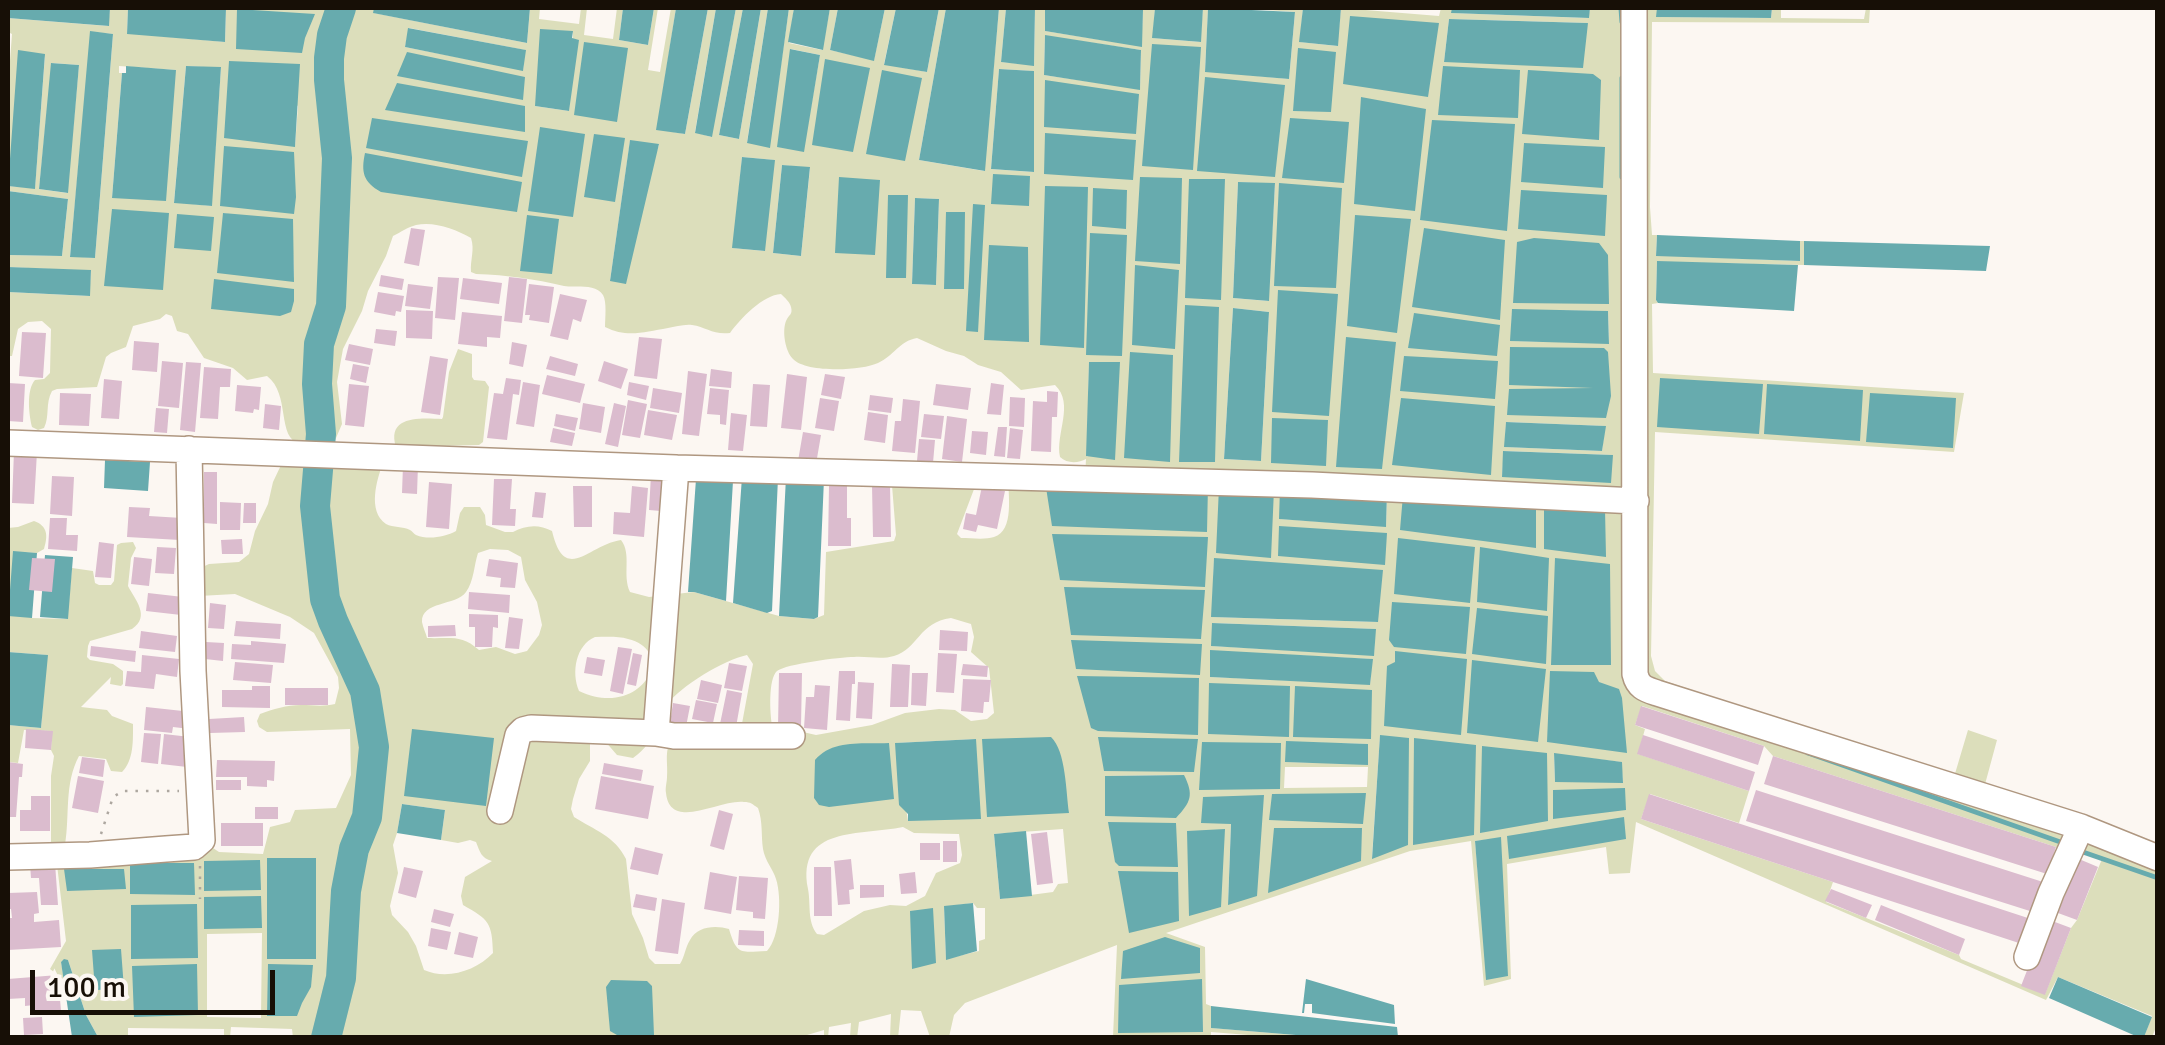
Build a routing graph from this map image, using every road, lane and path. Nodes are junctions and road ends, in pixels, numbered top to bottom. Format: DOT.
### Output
graph roads {
  1 [pos="1634,8"];
  2 [pos="8,443"];
  3 [pos="189,449"];
  4 [pos="676,468"];
  5 [pos="1626,500"];
  6 [pos="656,733"];
  7 [pos="792,736"];
  8 [pos="177,791"];
  9 [pos="500,811"];
  10 [pos="2075,841"];
  11 [pos="194,846"];
  12 [pos="95,854"];
  13 [pos="8,857"];
  14 [pos="2158,858"];
  15 [pos="200,899"];
  16 [pos="2027,957"];
  1 -- 5 [label="street"];
  2 -- 3 [label="street"];
  3 -- 4 [label="street"];
  3 -- 11 [label="street"];
  4 -- 5 [label="street"];
  4 -- 6 [label="street"];
  5 -- 10 [label="street"];
  6 -- 7 [label="street"];
  6 -- 9 [label="street"];
  8 -- 12 [label="path"];
  10 -- 14 [label="street"];
  10 -- 16 [label="street"];
  11 -- 12 [label="street"];
  11 -- 15 [label="path"];
  12 -- 13 [label="street"];
}
